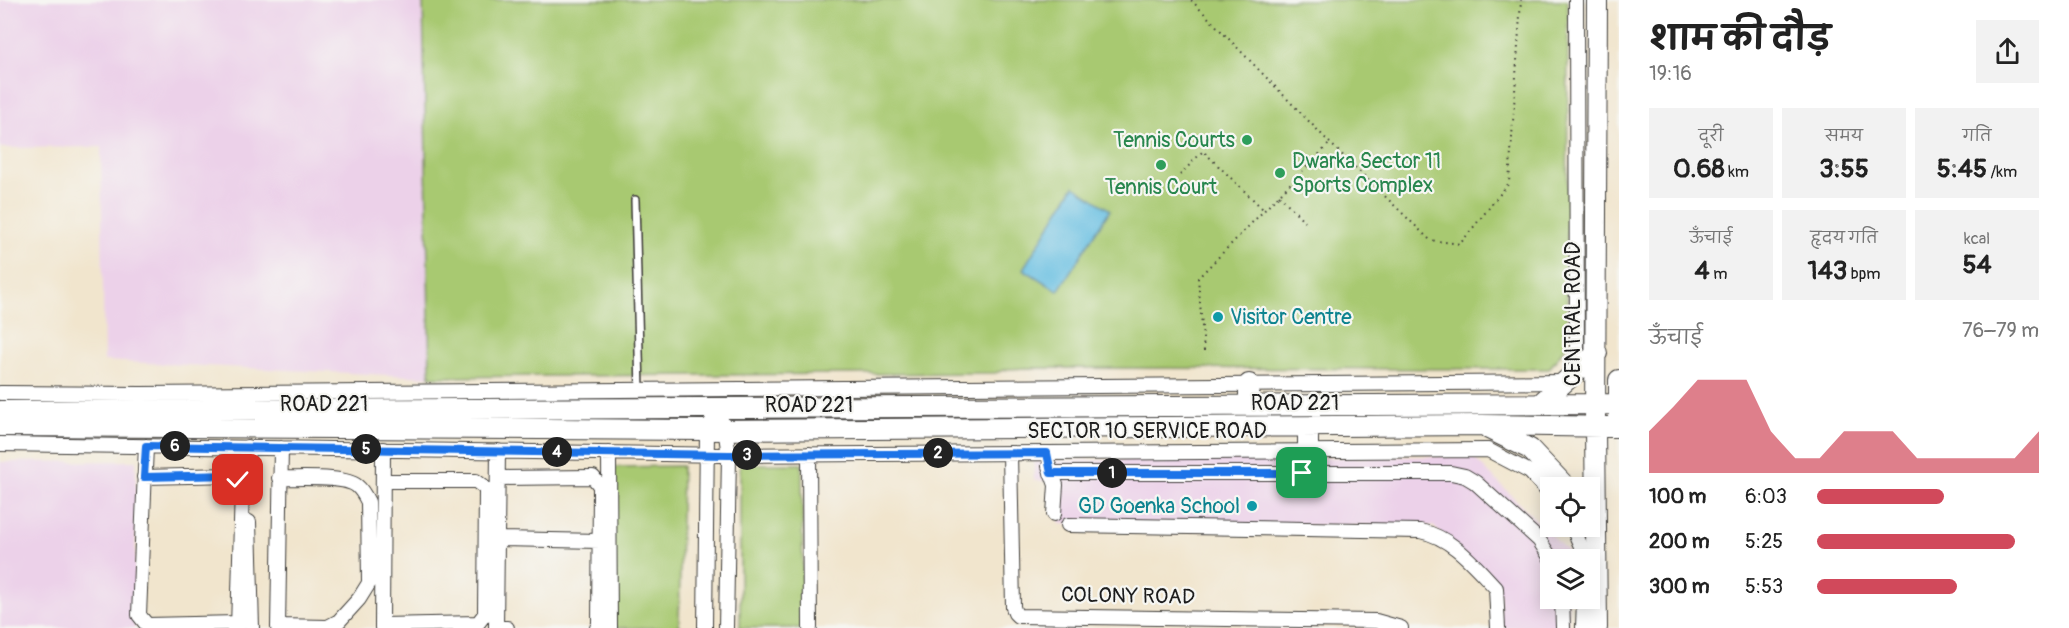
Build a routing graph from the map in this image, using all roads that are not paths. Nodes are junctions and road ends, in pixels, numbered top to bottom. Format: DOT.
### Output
graph roads {
  1 [pos="1576,0"];
  2 [pos="1597,0"];
  3 [pos="635,200"];
  4 [pos="1597,353"];
  5 [pos="1571,377"];
  6 [pos="1619,380"];
  7 [pos="1249,384"];
  8 [pos="640,390"];
  9 [pos="0,393"];
  10 [pos="1540,404"];
  11 [pos="1597,404"];
  12 [pos="1619,404"];
  13 [pos="1249,405"];
  14 [pos="716,409"];
  15 [pos="0,411"];
  16 [pos="1482,425"];
  17 [pos="0,426"];
  18 [pos="1308,427"];
  19 [pos="1595,427"];
  20 [pos="1619,427"];
  21 [pos="716,430"];
  22 [pos="1619,440"];
  23 [pos="0,444"];
  24 [pos="146,446"];
  25 [pos="247,447"];
  26 [pos="280,448"];
  27 [pos="383,449"];
  28 [pos="498,451"];
  29 [pos="1308,451"];
  30 [pos="609,453"];
  31 [pos="1010,453"];
  32 [pos="1047,453"];
  33 [pos="809,454"];
  34 [pos="706,455"];
  35 [pos="729,455"];
  36 [pos="1051,473"];
  37 [pos="144,477"];
  38 [pos="1557,477"];
  39 [pos="279,478"];
  40 [pos="498,478"];
  41 [pos="383,481"];
  42 [pos="1540,483"];
  43 [pos="1054,514"];
  44 [pos="1068,525"];
  45 [pos="497,539"];
  46 [pos="600,541"];
  47 [pos="1545,549"];
  48 [pos="1591,549"];
  49 [pos="1562,609"];
  50 [pos="1584,609"];
  51 [pos="1595,609"];
  52 [pos="238,625"];
  53 [pos="382,626"];
  54 [pos="278,627"];
  55 [pos="252,628"];
  56 [pos="496,628"];
  57 [pos="507,628"];
  58 [pos="597,628"];
  59 [pos="610,628"];
  60 [pos="705,628"];
  61 [pos="726,628"];
  62 [pos="810,628"];
  63 [pos="1401,628"];
  64 [pos="1498,628"];
  65 [pos="1563,628"];
  66 [pos="1583,628"];
  67 [pos="1597,628"];
  1 -- 5 [label="street"];
  2 -- 4 [label="main road, CENTRAL ROAD"];
  3 -- 8 [label="lane"];
  4 -- 5 [label="main road"];
  4 -- 11 [label="main road, CENTRAL ROAD"];
  5 -- 7 [label="street"];
  5 -- 10 [label="main road"];
  6 -- 12 [label="main road"];
  7 -- 8 [label="street"];
  7 -- 13 [label="main road"];
  8 -- 9 [label="street"];
  10 -- 11 [label="main road, ROAD 221"];
  10 -- 13 [label="main road, ROAD 221"];
  11 -- 12 [label="main road, ROAD 221"];
  11 -- 19 [label="main road, CENTRAL ROAD"];
  12 -- 20 [label="main road"];
  13 -- 14 [label="main road, ROAD 221"];
  14 -- 15 [label="main road, ROAD 221"];
  14 -- 21 [label="street"];
  16 -- 18 [label="main road, ROAD 221"];
  16 -- 19 [label="main road, ROAD 221"];
  16 -- 38 [label="main road"];
  17 -- 21 [label="main road, ROAD 221"];
  18 -- 21 [label="main road, ROAD 221"];
  18 -- 29 [label="main road"];
  19 -- 20 [label="main road, ROAD 221"];
  19 -- 48 [label="main road, CENTRAL ROAD"];
  20 -- 22 [label="main road"];
  21 -- 34 [label="street"];
  21 -- 35 [label="street"];
  23 -- 24 [label="street, SECTOR 10 SERVICE ROAD"];
  24 -- 25 [label="street, SECTOR 10 SERVICE ROAD"];
  24 -- 37 [label="street"];
  25 -- 26 [label="street, SECTOR 10 SERVICE ROAD"];
  25 -- 55 [label="street"];
  26 -- 27 [label="street, SECTOR 10 SERVICE ROAD"];
  26 -- 39 [label="street"];
  27 -- 28 [label="street, SECTOR 10 SERVICE ROAD"];
  27 -- 41 [label="street"];
  28 -- 30 [label="street, SECTOR 10 SERVICE ROAD"];
  28 -- 40 [label="street"];
  29 -- 32 [label="street, SECTOR 10 SERVICE ROAD"];
  29 -- 42 [label="street, SECTOR 10 SERVICE ROAD"];
  30 -- 34 [label="street, SECTOR 10 SERVICE ROAD"];
  30 -- 59 [label="street"];
  31 -- 32 [label="street, SECTOR 10 SERVICE ROAD"];
  31 -- 33 [label="street, SECTOR 10 SERVICE ROAD"];
  31 -- 63 [label="street, COLONY ROAD"];
  32 -- 36 [label="street"];
  33 -- 35 [label="street, SECTOR 10 SERVICE ROAD"];
  33 -- 62 [label="street"];
  34 -- 35 [label="street, SECTOR 10 SERVICE ROAD"];
  34 -- 60 [label="street"];
  35 -- 61 [label="street"];
  36 -- 43 [label="street"];
  36 -- 47 [label="street"];
  37 -- 52 [label="street"];
  37 -- 52 [label="street"];
  39 -- 54 [label="street"];
  39 -- 54 [label="street"];
  40 -- 45 [label="street"];
  40 -- 46 [label="street"];
  41 -- 53 [label="street"];
  41 -- 53 [label="street"];
  44 -- 64 [label="street"];
  45 -- 46 [label="street"];
  45 -- 56 [label="street"];
  46 -- 58 [label="street"];
  49 -- 65 [label="street"];
  50 -- 66 [label="street"];
  51 -- 67 [label="main road, CENTRAL ROAD"];
  56 -- 57 [label="street"];
}
